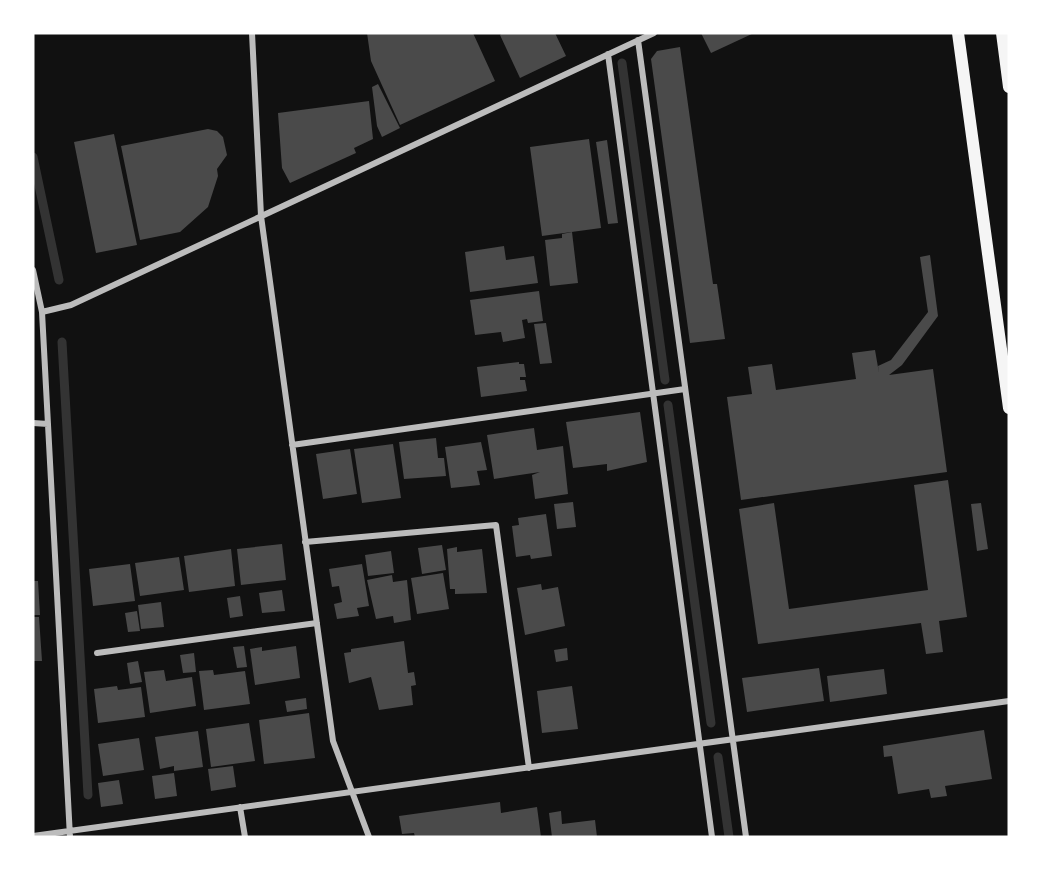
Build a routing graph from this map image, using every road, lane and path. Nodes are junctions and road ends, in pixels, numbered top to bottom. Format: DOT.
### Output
graph roads {
  1 [pos="252,33"];
  2 [pos="654,33"];
  3 [pos="958,33"];
  4 [pos="1002,33"];
  5 [pos="638,40"];
  6 [pos="608,54"];
  7 [pos="1009,87"];
  8 [pos="261,216"];
  9 [pos="33,270"];
  10 [pos="42,312"];
  11 [pos="685,389"];
  12 [pos="652,394"];
  13 [pos="1009,408"];
  14 [pos="33,423"];
  15 [pos="48,424"];
  16 [pos="292,445"];
  17 [pos="305,542"];
  18 [pos="316,623"];
  19 [pos="97,653"];
  20 [pos="1009,701"];
  21 [pos="732,740"];
  22 [pos="700,745"];
  23 [pos="529,768"];
  24 [pos="352,792"];
  25 [pos="240,807"];
  26 [pos="69,834"];
  27 [pos="33,836"];
  28 [pos="245,837"];
  29 [pos="369,837"];
  30 [pos="712,837"];
  31 [pos="746,837"];
  1 -- 8 [label="street"];
  2 -- 5 [label="street"];
  3 -- 13 [label="main road"];
  4 -- 7 [label="main road"];
  5 -- 6 [label="street"];
  5 -- 11 [label="street"];
  6 -- 8 [label="street"];
  6 -- 12 [label="street"];
  8 -- 10 [label="street"];
  8 -- 16 [label="street"];
  9 -- 10 [label="street"];
  10 -- 15 [label="street"];
  11 -- 12 [label="street"];
  11 -- 21 [label="street"];
  12 -- 16 [label="street"];
  12 -- 22 [label="street"];
  14 -- 15 [label="street"];
  15 -- 26 [label="street"];
  16 -- 17 [label="street"];
  17 -- 18 [label="street"];
  17 -- 23 [label="street"];
  18 -- 19 [label="street"];
  18 -- 24 [label="street"];
  20 -- 21 [label="street"];
  21 -- 22 [label="street"];
  21 -- 31 [label="street"];
  22 -- 23 [label="street"];
  22 -- 30 [label="street"];
  23 -- 24 [label="street"];
  24 -- 25 [label="street"];
  24 -- 29 [label="street"];
  25 -- 26 [label="street"];
  25 -- 28 [label="street"];
  26 -- 27 [label="street"];
}
